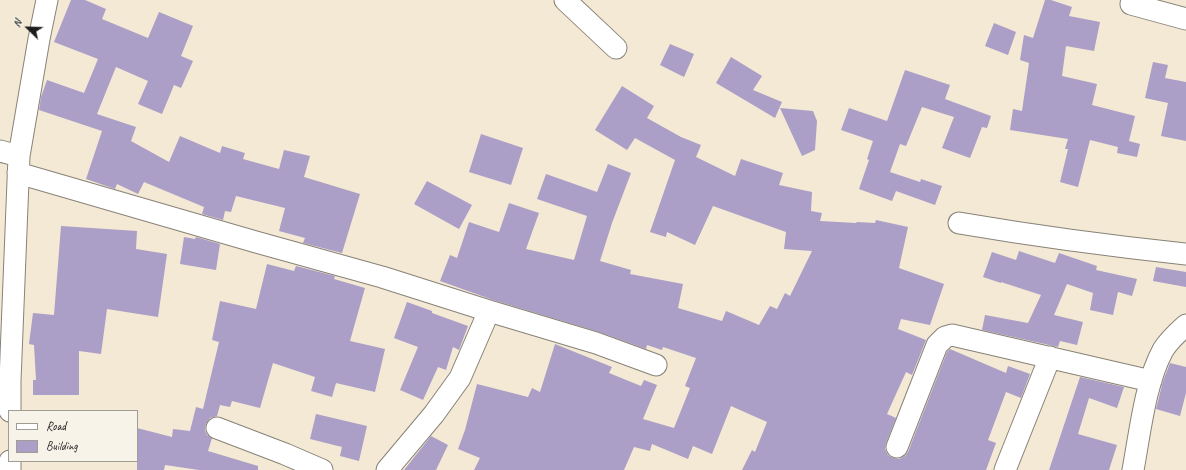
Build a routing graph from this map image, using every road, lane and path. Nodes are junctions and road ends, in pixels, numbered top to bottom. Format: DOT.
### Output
graph roads {
  1 [pos="47,0"];
  2 [pos="565,0"];
  3 [pos="1131,4"];
  4 [pos="1186,19"];
  5 [pos="616,48"];
  6 [pos="12,160"];
  7 [pos="959,223"];
  8 [pos="1186,254"];
  9 [pos="489,311"];
  10 [pos="1186,325"];
  11 [pos="1050,357"];
  12 [pos="656,365"];
  13 [pos="1151,381"];
  14 [pos="10,410"];
  15 [pos="217,428"];
  16 [pos="897,447"];
  17 [pos="322,470"];
  18 [pos="387,470"];
  19 [pos="1005,470"];
  20 [pos="1133,470"];
  1 -- 6 [label="street"];
  2 -- 5 [label="street"];
  3 -- 4 [label="street"];
  6 -- 9 [label="street"];
  6 -- 14 [label="street"];
  7 -- 8 [label="street"];
  9 -- 12 [label="street"];
  9 -- 18 [label="street"];
  10 -- 13 [label="street"];
  11 -- 13 [label="street"];
  11 -- 16 [label="street"];
  11 -- 19 [label="street"];
  13 -- 20 [label="street"];
  15 -- 17 [label="street"];
}
